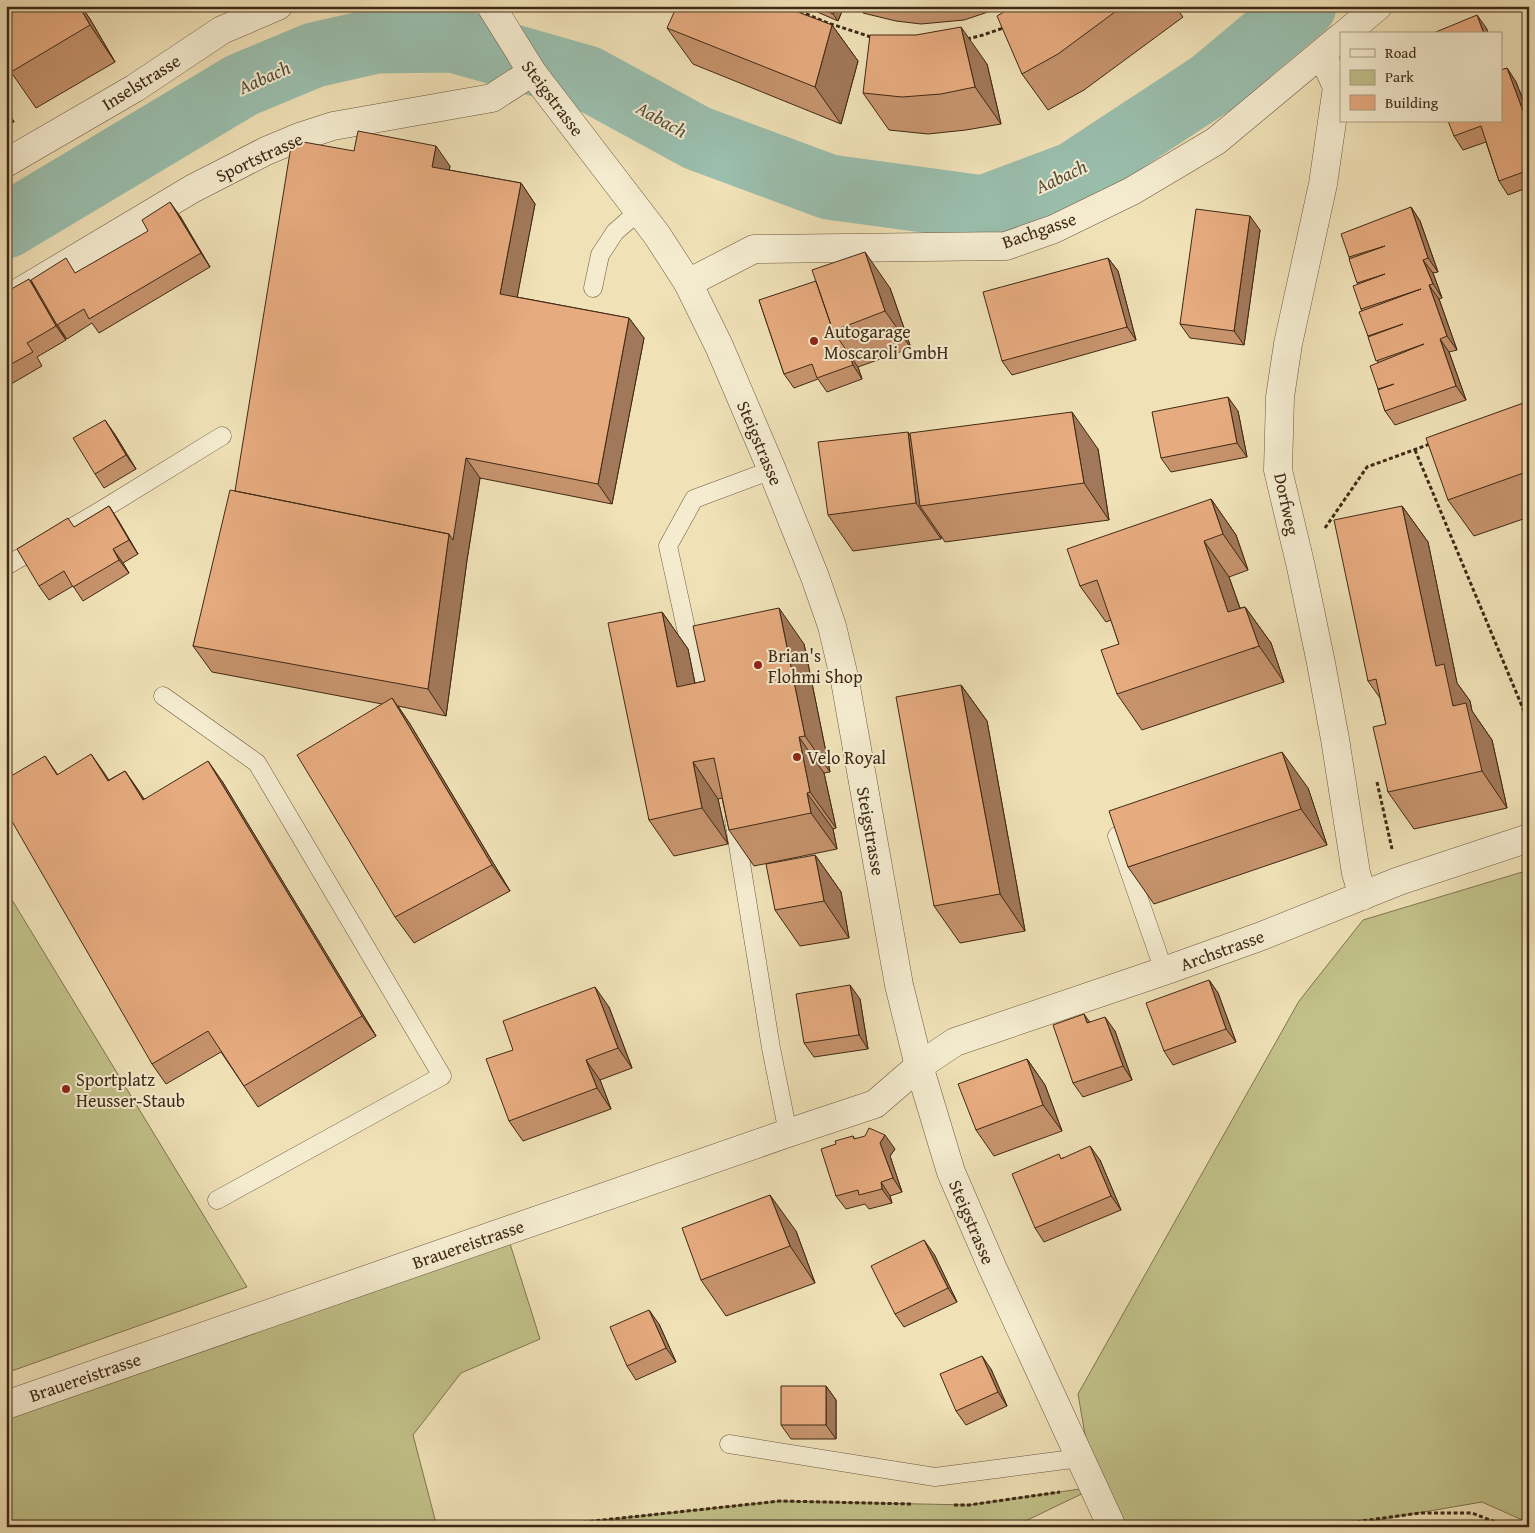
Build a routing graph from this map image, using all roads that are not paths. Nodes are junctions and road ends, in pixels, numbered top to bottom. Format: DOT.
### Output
graph roads {
  1 [pos="278,6"];
  2 [pos="1378,6"];
  3 [pos="497,16"];
  4 [pos="1347,32"];
  5 [pos="1332,46"];
  6 [pos="523,78"];
  7 [pos="6,163"];
  8 [pos="639,211"];
  9 [pos="688,283"];
  10 [pos="593,288"];
  11 [pos="6,300"];
  12 [pos="222,436"];
  13 [pos="772,470"];
  14 [pos="6,566"];
  15 [pos="163,696"];
  16 [pos="704,710"];
  17 [pos="732,805"];
  18 [pos="1153,823"];
  19 [pos="1529,838"];
  20 [pos="1363,896"];
  21 [pos="1164,971"];
  22 [pos="919,1066"];
  23 [pos="788,1133"];
  24 [pos="217,1200"];
  25 [pos="6,1405"];
  26 [pos="729,1444"];
  27 [pos="1080,1458"];
  28 [pos="1112,1527"];
  1 -- 7 [label="street, Inselstrasse"];
  2 -- 4 [label="street"];
  3 -- 6 [label="street, Steigstrasse"];
  5 -- 9 [label="street, Bachgasse"];
  5 -- 20 [label="street, Dorfweg"];
  6 -- 8 [label="street, Steigstrasse"];
  6 -- 11 [label="street, Sportstrasse"];
  8 -- 9 [label="street, Steigstrasse"];
  8 -- 10 [label="lane"];
  9 -- 13 [label="street, Steigstrasse"];
  12 -- 14 [label="lane"];
  13 -- 16 [label="lane"];
  13 -- 22 [label="street, Steigstrasse"];
  15 -- 24 [label="lane"];
  17 -- 23 [label="lane"];
  18 -- 21 [label="lane"];
  19 -- 20 [label="street, Archstrasse"];
  20 -- 21 [label="street, Archstrasse"];
  21 -- 22 [label="street, Archstrasse"];
  22 -- 23 [label="street, Brauereistrasse"];
  22 -- 27 [label="street, Steigstrasse"];
  23 -- 25 [label="street, Brauereistrasse"];
  26 -- 27 [label="lane"];
  27 -- 28 [label="street, Steigstrasse"];
}
